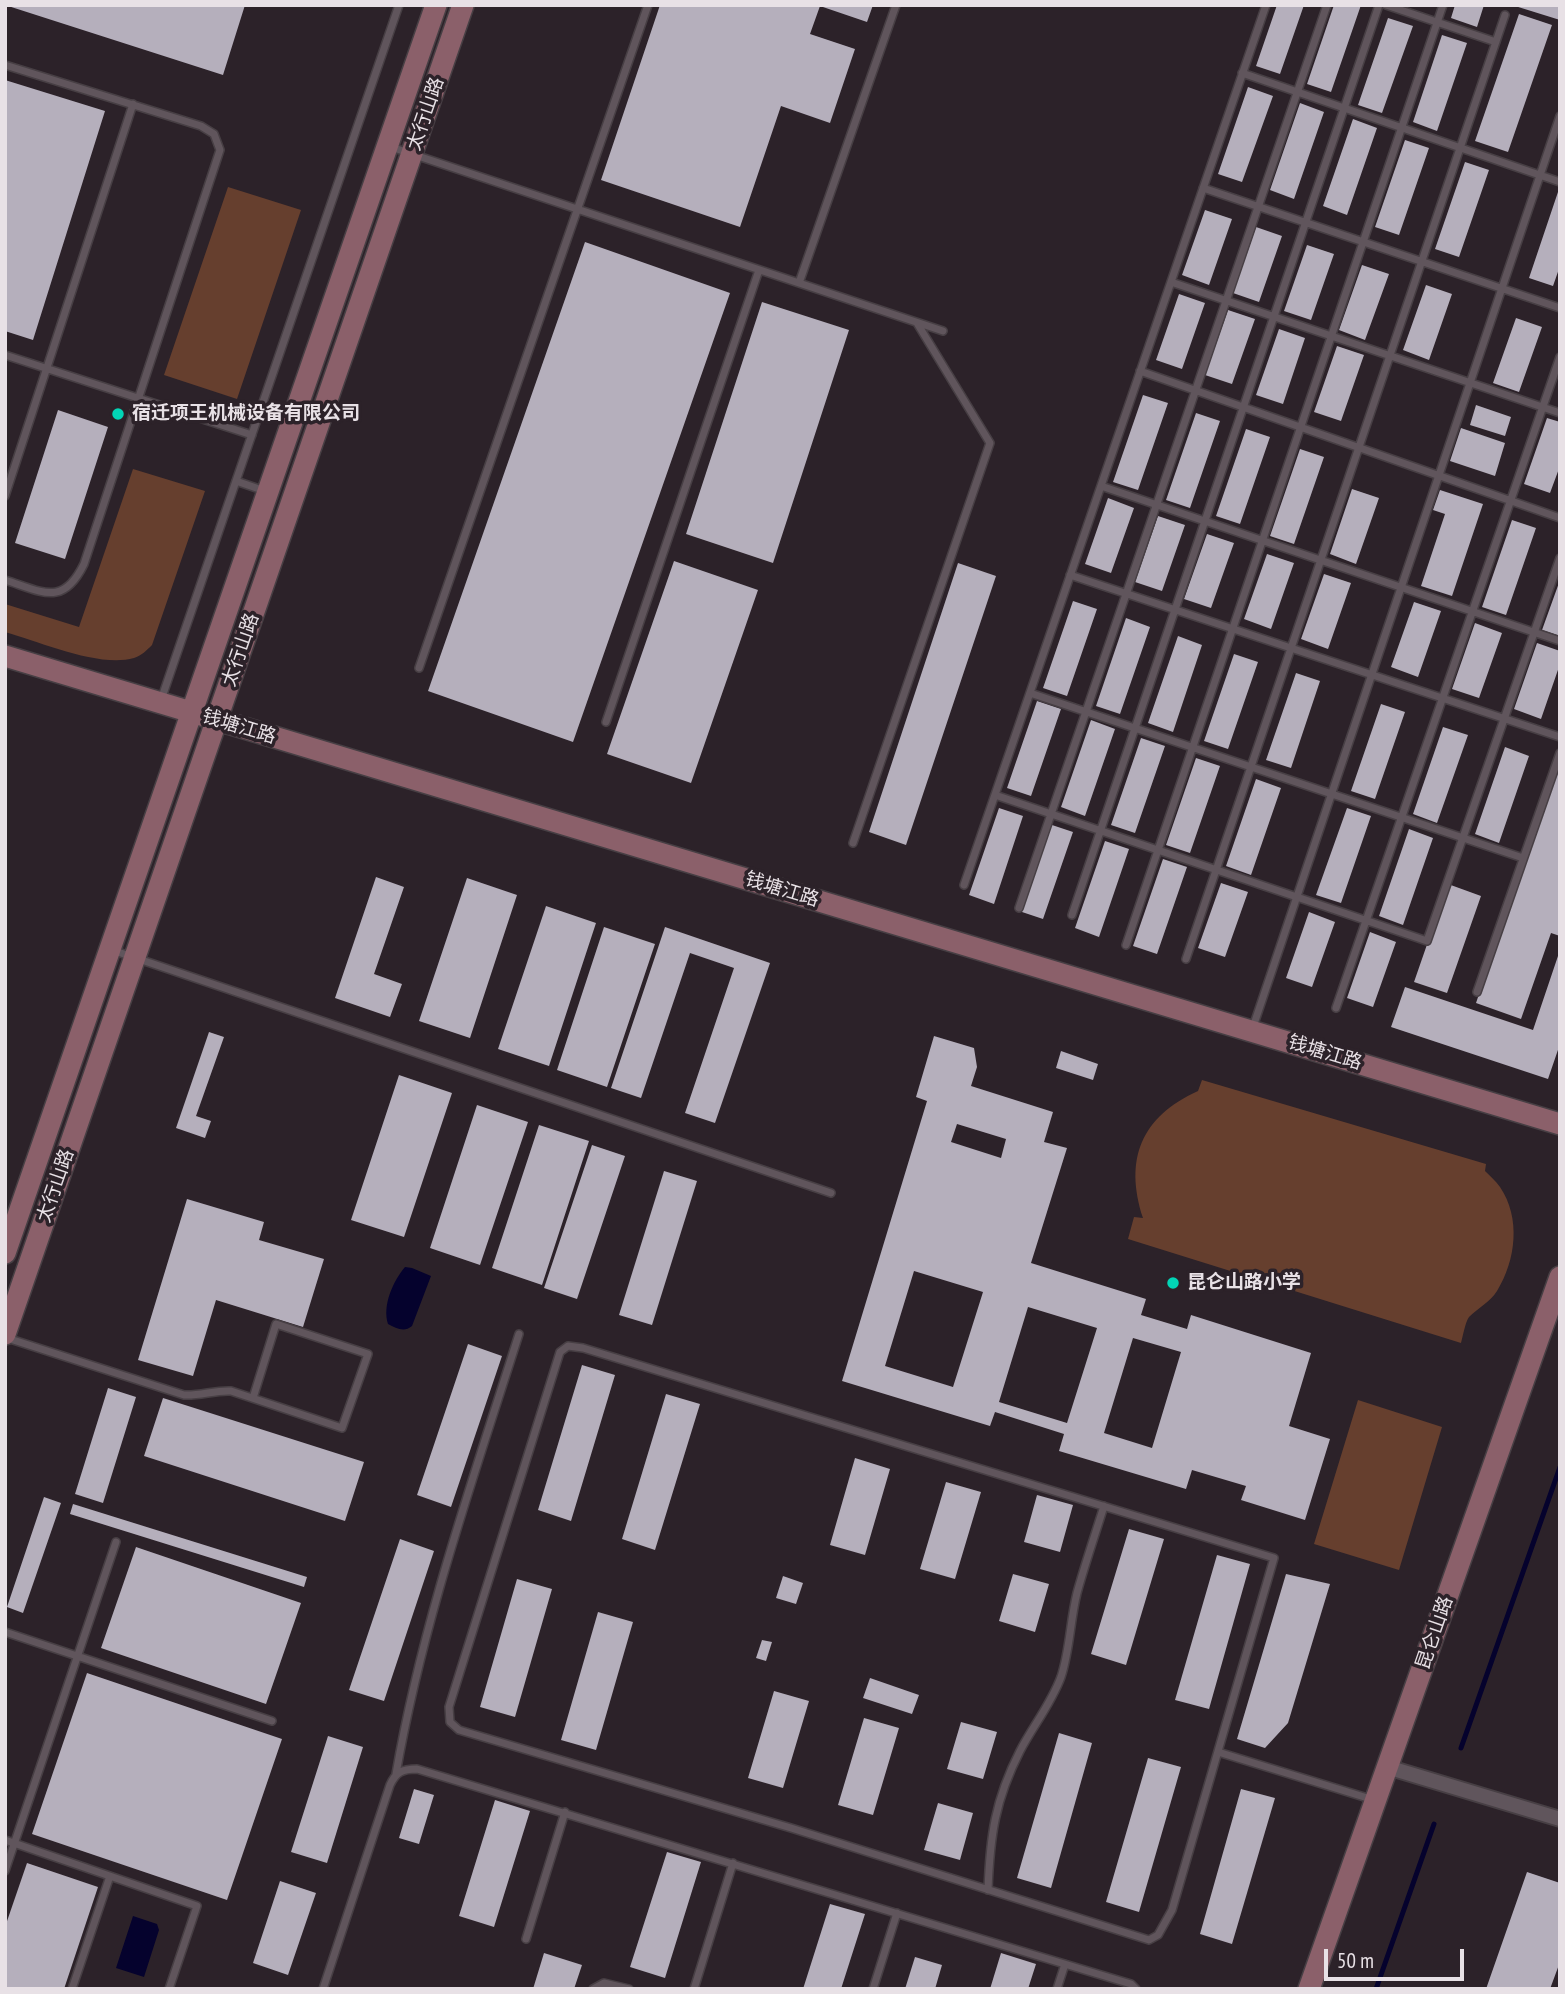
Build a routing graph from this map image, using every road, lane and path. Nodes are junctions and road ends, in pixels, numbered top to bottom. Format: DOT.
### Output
graph roads {
  1 [pos="399,5"];
  2 [pos="436,5"];
  3 [pos="463,5"];
  4 [pos="648,5"];
  5 [pos="897,5"];
  6 [pos="1266,5"];
  7 [pos="1327,5"];
  8 [pos="1379,5"];
  9 [pos="1386,5"];
  10 [pos="1443,5"];
  11 [pos="1505,15"];
  12 [pos="1437,23"];
  13 [pos="1496,42"];
  14 [pos="5,65"];
  15 [pos="1242,73"];
  16 [pos="1297,92"];
  17 [pos="133,104"];
  18 [pos="1344,108"];
  19 [pos="1560,116"];
  20 [pos="1402,128"];
  21 [pos="387,146"];
  22 [pos="1460,148"];
  23 [pos="412,154"];
  24 [pos="1540,175"];
  25 [pos="1560,182"];
  26 [pos="1203,188"];
  27 [pos="1258,206"];
  28 [pos="578,209"];
  29 [pos="1306,222"];
  30 [pos="1364,242"];
  31 [pos="1422,261"];
  32 [pos="759,270"];
  33 [pos="1171,282"];
  34 [pos="799,283"];
  35 [pos="1502,288"];
  36 [pos="1226,301"];
  37 [pos="1560,308"];
  38 [pos="1274,317"];
  39 [pos="916,322"];
  40 [pos="943,331"];
  41 [pos="1332,336"];
  42 [pos="5,355"];
  43 [pos="1390,356"];
  44 [pos="1560,357"];
  45 [pos="47,369"];
  46 [pos="1140,371"];
  47 [pos="1470,383"];
  48 [pos="1195,390"];
  49 [pos="138,398"];
  50 [pos="1244,407"];
  51 [pos="1542,407"];
  52 [pos="1560,413"];
  53 [pos="1301,427"];
  54 [pos="252,435"];
  55 [pos="1359,447"];
  56 [pos="1438,475"];
  57 [pos="236,481"];
  58 [pos="1101,486"];
  59 [pos="269,492"];
  60 [pos="5,496"];
  61 [pos="1510,501"];
  62 [pos="1157,505"];
  63 [pos="1560,518"];
  64 [pos="1205,521"];
  65 [pos="1263,541"];
  66 [pos="1560,558"];
  67 [pos="1321,560"];
  68 [pos="1070,575"];
  69 [pos="5,580"];
  70 [pos="1401,587"];
  71 [pos="1126,594"];
  72 [pos="1175,610"];
  73 [pos="1472,612"];
  74 [pos="1233,629"];
  75 [pos="1534,633"];
  76 [pos="1560,641"];
  77 [pos="1291,648"];
  78 [pos="5,656"];
  79 [pos="419,668"];
  80 [pos="1371,675"];
  81 [pos="1030,693"];
  82 [pos="1443,698"];
  83 [pos="160,703"];
  84 [pos="1086,712"];
  85 [pos="193,713"];
  86 [pos="1504,718"];
  87 [pos="217,720"];
  88 [pos="606,722"];
  89 [pos="1135,728"];
  90 [pos="1560,737"];
  91 [pos="1193,748"];
  92 [pos="1560,753"];
  93 [pos="1251,767"];
  94 [pos="1331,794"];
  95 [pos="995,795"];
  96 [pos="1051,814"];
  97 [pos="1401,817"];
  98 [pos="1101,831"];
  99 [pos="1463,838"];
  100 [pos="853,843"];
  101 [pos="1158,850"];
  102 [pos="1523,859"];
  103 [pos="1216,870"];
  104 [pos="964,885"];
  105 [pos="1297,897"];
  106 [pos="1019,908"];
  107 [pos="1072,915"];
  108 [pos="1366,920"];
  109 [pos="1126,945"];
  110 [pos="111,950"];
  111 [pos="135,958"];
  112 [pos="1186,958"];
  113 [pos="1477,992"];
  114 [pos="1336,1008"];
  115 [pos="1252,1031"];
  116 [pos="1560,1124"];
  117 [pos="831,1193"];
  118 [pos="5,1253"];
  119 [pos="1560,1278"];
  120 [pos="519,1334"];
  121 [pos="5,1336"];
  122 [pos="253,1398"];
  123 [pos="1104,1506"];
  124 [pos="116,1542"];
  125 [pos="5,1632"];
  126 [pos="78,1656"];
  127 [pos="272,1721"];
  128 [pos="1218,1752"];
  129 [pos="1387,1767"];
  130 [pos="396,1774"];
  131 [pos="1375,1800"];
  132 [pos="565,1812"];
  133 [pos="1560,1819"];
  134 [pos="5,1840"];
  135 [pos="15,1843"];
  136 [pos="733,1863"];
  137 [pos="5,1871"];
  138 [pos="110,1876"];
  139 [pos="988,1890"];
  140 [pos="897,1913"];
  141 [pos="526,1939"];
  142 [pos="1065,1964"];
  143 [pos="72,1989"];
  144 [pos="169,1989"];
  145 [pos="323,1989"];
  146 [pos="593,1989"];
  147 [pos="629,1989"];
  148 [pos="694,1989"];
  149 [pos="873,1989"];
  150 [pos="1057,1989"];
  151 [pos="1136,1989"];
  152 [pos="1309,1989"];
  1 -- 54 [label="lane"];
  2 -- 21 [label="street, 太行山路"];
  3 -- 23 [label="street, 太行山路"];
  4 -- 28 [label="lane"];
  5 -- 34 [label="lane"];
  6 -- 15 [label="lane"];
  7 -- 16 [label="lane"];
  8 -- 18 [label="lane"];
  9 -- 12 [label="lane"];
  10 -- 12 [label="lane"];
  11 -- 13 [label="lane"];
  12 -- 13 [label="lane"];
  12 -- 20 [label="lane"];
  13 -- 22 [label="lane"];
  14 -- 17 [label="lane"];
  15 -- 16 [label="lane"];
  15 -- 26 [label="lane"];
  16 -- 18 [label="lane"];
  16 -- 27 [label="lane"];
  17 -- 45 [label="lane"];
  17 -- 49 [label="lane"];
  18 -- 20 [label="lane"];
  18 -- 29 [label="lane"];
  19 -- 24 [label="lane"];
  20 -- 22 [label="lane"];
  20 -- 30 [label="lane"];
  21 -- 23 [label="lane"];
  21 -- 59 [label="street, 太行山路"];
  22 -- 24 [label="lane"];
  22 -- 31 [label="lane"];
  23 -- 28 [label="lane"];
  23 -- 87 [label="street, 太行山路"];
  24 -- 25 [label="lane"];
  24 -- 35 [label="lane"];
  26 -- 27 [label="lane"];
  26 -- 33 [label="lane"];
  27 -- 29 [label="lane"];
  27 -- 36 [label="lane"];
  28 -- 32 [label="lane"];
  28 -- 79 [label="lane"];
  29 -- 30 [label="lane"];
  29 -- 38 [label="lane"];
  30 -- 31 [label="lane"];
  30 -- 41 [label="lane"];
  31 -- 35 [label="lane"];
  31 -- 43 [label="lane"];
  32 -- 34 [label="lane"];
  32 -- 88 [label="lane"];
  33 -- 36 [label="lane"];
  33 -- 46 [label="lane"];
  34 -- 39 [label="lane"];
  35 -- 37 [label="lane"];
  35 -- 47 [label="lane"];
  36 -- 38 [label="lane"];
  36 -- 48 [label="lane"];
  38 -- 41 [label="lane"];
  38 -- 50 [label="lane"];
  39 -- 40 [label="lane"];
  39 -- 100 [label="lane"];
  41 -- 43 [label="lane"];
  41 -- 53 [label="lane"];
  42 -- 45 [label="lane"];
  43 -- 47 [label="lane"];
  43 -- 55 [label="lane"];
  44 -- 51 [label="lane"];
  45 -- 49 [label="lane"];
  45 -- 60 [label="lane"];
  46 -- 48 [label="lane"];
  46 -- 58 [label="lane"];
  47 -- 51 [label="lane"];
  47 -- 56 [label="lane"];
  48 -- 50 [label="lane"];
  48 -- 62 [label="lane"];
  49 -- 54 [label="lane"];
  49 -- 69 [label="lane"];
  50 -- 53 [label="lane"];
  50 -- 64 [label="lane"];
  51 -- 52 [label="lane"];
  51 -- 61 [label="lane"];
  53 -- 55 [label="lane"];
  53 -- 65 [label="lane"];
  54 -- 57 [label="lane"];
  55 -- 56 [label="lane"];
  55 -- 67 [label="lane"];
  56 -- 61 [label="lane"];
  56 -- 70 [label="lane"];
  57 -- 59 [label="lane"];
  57 -- 83 [label="lane"];
  58 -- 62 [label="lane"];
  58 -- 68 [label="lane"];
  59 -- 85 [label="street, 太行山路"];
  61 -- 63 [label="lane"];
  61 -- 73 [label="lane"];
  62 -- 64 [label="lane"];
  62 -- 71 [label="lane"];
  64 -- 65 [label="lane"];
  64 -- 72 [label="lane"];
  65 -- 67 [label="lane"];
  65 -- 74 [label="lane"];
  66 -- 75 [label="lane"];
  67 -- 70 [label="lane"];
  67 -- 77 [label="lane"];
  68 -- 71 [label="lane"];
  68 -- 81 [label="lane"];
  70 -- 73 [label="lane"];
  70 -- 80 [label="lane"];
  71 -- 72 [label="lane"];
  71 -- 84 [label="lane"];
  72 -- 74 [label="lane"];
  72 -- 89 [label="lane"];
  73 -- 75 [label="lane"];
  73 -- 82 [label="lane"];
  74 -- 77 [label="lane"];
  74 -- 91 [label="lane"];
  75 -- 76 [label="lane"];
  75 -- 86 [label="lane"];
  77 -- 80 [label="lane"];
  77 -- 93 [label="lane"];
  78 -- 83 [label="street, 钱塘江路"];
  80 -- 82 [label="lane"];
  80 -- 94 [label="lane"];
  81 -- 84 [label="lane"];
  81 -- 95 [label="lane"];
  82 -- 86 [label="lane"];
  82 -- 97 [label="lane"];
  83 -- 85 [label="street, 钱塘江路"];
  84 -- 89 [label="lane"];
  84 -- 96 [label="lane"];
  85 -- 87 [label="street, 钱塘江路"];
  85 -- 110 [label="street, 太行山路"];
  86 -- 90 [label="lane"];
  86 -- 99 [label="lane"];
  87 -- 111 [label="street, 太行山路"];
  87 -- 115 [label="street, 钱塘江路"];
  89 -- 91 [label="lane"];
  89 -- 98 [label="lane"];
  91 -- 93 [label="lane"];
  91 -- 101 [label="lane"];
  92 -- 102 [label="lane"];
  93 -- 94 [label="lane"];
  93 -- 103 [label="lane"];
  94 -- 97 [label="lane"];
  94 -- 105 [label="lane"];
  95 -- 96 [label="lane"];
  95 -- 104 [label="lane"];
  96 -- 98 [label="lane"];
  96 -- 106 [label="lane"];
  97 -- 99 [label="lane"];
  97 -- 108 [label="lane"];
  98 -- 101 [label="lane"];
  98 -- 107 [label="lane"];
  99 -- 102 [label="lane"];
  99 -- 108 [label="lane"];
  101 -- 103 [label="lane"];
  101 -- 109 [label="lane"];
  102 -- 113 [label="lane"];
  103 -- 105 [label="lane"];
  103 -- 112 [label="lane"];
  105 -- 108 [label="lane"];
  105 -- 115 [label="lane"];
  108 -- 114 [label="lane"];
  110 -- 111 [label="lane"];
  110 -- 118 [label="street, 太行山路"];
  111 -- 117 [label="lane"];
  111 -- 121 [label="street, 太行山路"];
  115 -- 116 [label="street, 钱塘江路"];
  119 -- 129 [label="street, 昆仑山路"];
  120 -- 130 [label="lane"];
  121 -- 122 [label="lane"];
  122 -- 122 [label="lane"];
  123 -- 128 [label="lane"];
  123 -- 139 [label="lane"];
  123 -- 139 [label="lane"];
  124 -- 126 [label="lane"];
  125 -- 126 [label="lane"];
  126 -- 127 [label="lane"];
  126 -- 135 [label="lane"];
  128 -- 131 [label="lane"];
  128 -- 139 [label="lane"];
  129 -- 131 [label="street, 昆仑山路"];
  129 -- 133 [label="street"];
  130 -- 132 [label="lane"];
  130 -- 145 [label="lane"];
  131 -- 152 [label="street, 昆仑山路"];
  132 -- 136 [label="lane"];
  132 -- 141 [label="lane"];
  134 -- 135 [label="lane"];
  135 -- 137 [label="lane"];
  135 -- 138 [label="lane"];
  136 -- 140 [label="lane"];
  136 -- 148 [label="lane"];
  138 -- 143 [label="lane"];
  138 -- 144 [label="lane"];
  140 -- 142 [label="lane"];
  140 -- 149 [label="lane"];
  142 -- 150 [label="lane"];
  142 -- 151 [label="lane"];
  146 -- 147 [label="lane"];
}
